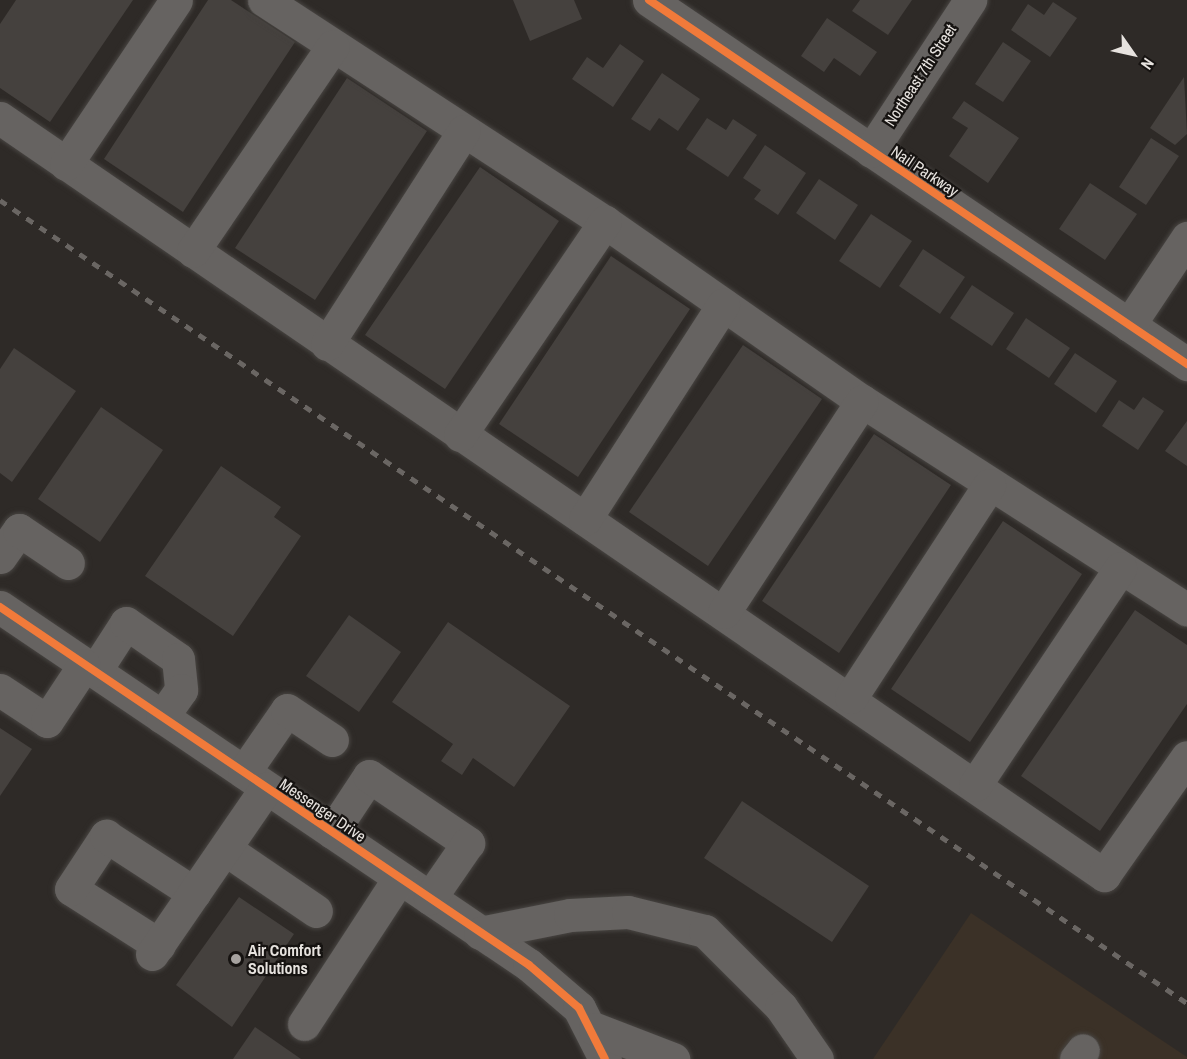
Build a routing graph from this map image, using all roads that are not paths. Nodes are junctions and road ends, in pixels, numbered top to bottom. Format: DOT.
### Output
graph roads {
  1 [pos="176,0"];
  2 [pos="264,0"];
  3 [pos="649,0"];
  4 [pos="970,0"];
  5 [pos="333,46"];
  6 [pos="0,118"];
  7 [pos="464,132"];
  8 [pos="871,151"];
  9 [pos="66,164"];
  10 [pos="605,222"];
  11 [pos="1187,238"];
  12 [pos="193,251"];
  13 [pos="723,304"];
  14 [pos="1128,325"];
  15 [pos="327,344"];
  16 [pos="1187,364"];
  17 [pos="862,401"];
  18 [pos="460,435"];
  19 [pos="989,484"];
  20 [pos="585,519"];
  21 [pos="0,557"];
  22 [pos="68,563"];
  23 [pos="1120,568"];
  24 [pos="1,609"];
  25 [pos="1187,610"];
  26 [pos="724,612"];
  27 [pos="90,668"];
  28 [pos="0,690"];
  29 [pos="851,697"];
  30 [pos="162,717"];
  31 [pos="332,740"];
  32 [pos="1187,758"];
  33 [pos="255,780"];
  34 [pos="975,784"];
  35 [pos="332,832"];
  36 [pos="225,849"];
  37 [pos="399,878"];
  38 [pos="194,893"];
  39 [pos="430,898"];
  40 [pos="316,911"];
  41 [pos="480,933"];
  42 [pos="304,1024"];
  43 [pos="600,1044"];
  44 [pos="673,1059"];
  45 [pos="816,1059"];
  1 -- 9 [label="street"];
  2 -- 5 [label="street"];
  3 -- 8 [label="street, Nail Parkway"];
  4 -- 8 [label="street, Northeast 7th Street"];
  5 -- 7 [label="street"];
  5 -- 12 [label="street"];
  6 -- 9 [label="street"];
  7 -- 10 [label="street"];
  7 -- 15 [label="street"];
  8 -- 14 [label="street, Nail Parkway"];
  9 -- 12 [label="street"];
  10 -- 13 [label="street"];
  10 -- 18 [label="street"];
  11 -- 14 [label="street"];
  12 -- 15 [label="street"];
  13 -- 17 [label="street"];
  13 -- 20 [label="street"];
  14 -- 16 [label="street, Nail Parkway"];
  15 -- 18 [label="street"];
  17 -- 19 [label="street"];
  17 -- 26 [label="street"];
  18 -- 20 [label="street"];
  19 -- 23 [label="street"];
  19 -- 29 [label="street"];
  20 -- 26 [label="street"];
  21 -- 22 [label="street"];
  23 -- 25 [label="street"];
  23 -- 34 [label="street"];
  24 -- 27 [label="street, Messenger Drive"];
  26 -- 29 [label="street"];
  27 -- 28 [label="street"];
  27 -- 30 [label="street, Messenger Drive"];
  27 -- 30 [label="street"];
  29 -- 34 [label="street"];
  30 -- 33 [label="street, Messenger Drive"];
  31 -- 33 [label="street"];
  32 -- 34 [label="street"];
  33 -- 35 [label="street, Messenger Drive"];
  33 -- 36 [label="street"];
  35 -- 37 [label="street, Messenger Drive"];
  35 -- 39 [label="street"];
  36 -- 38 [label="street"];
  36 -- 40 [label="street"];
  37 -- 39 [label="street, Messenger Drive"];
  37 -- 42 [label="street"];
  38 -- 38 [label="street"];
  39 -- 41 [label="street, Messenger Drive"];
  41 -- 43 [label="street, Messenger Drive"];
  41 -- 45 [label="street"];
  43 -- 44 [label="street"];
}
